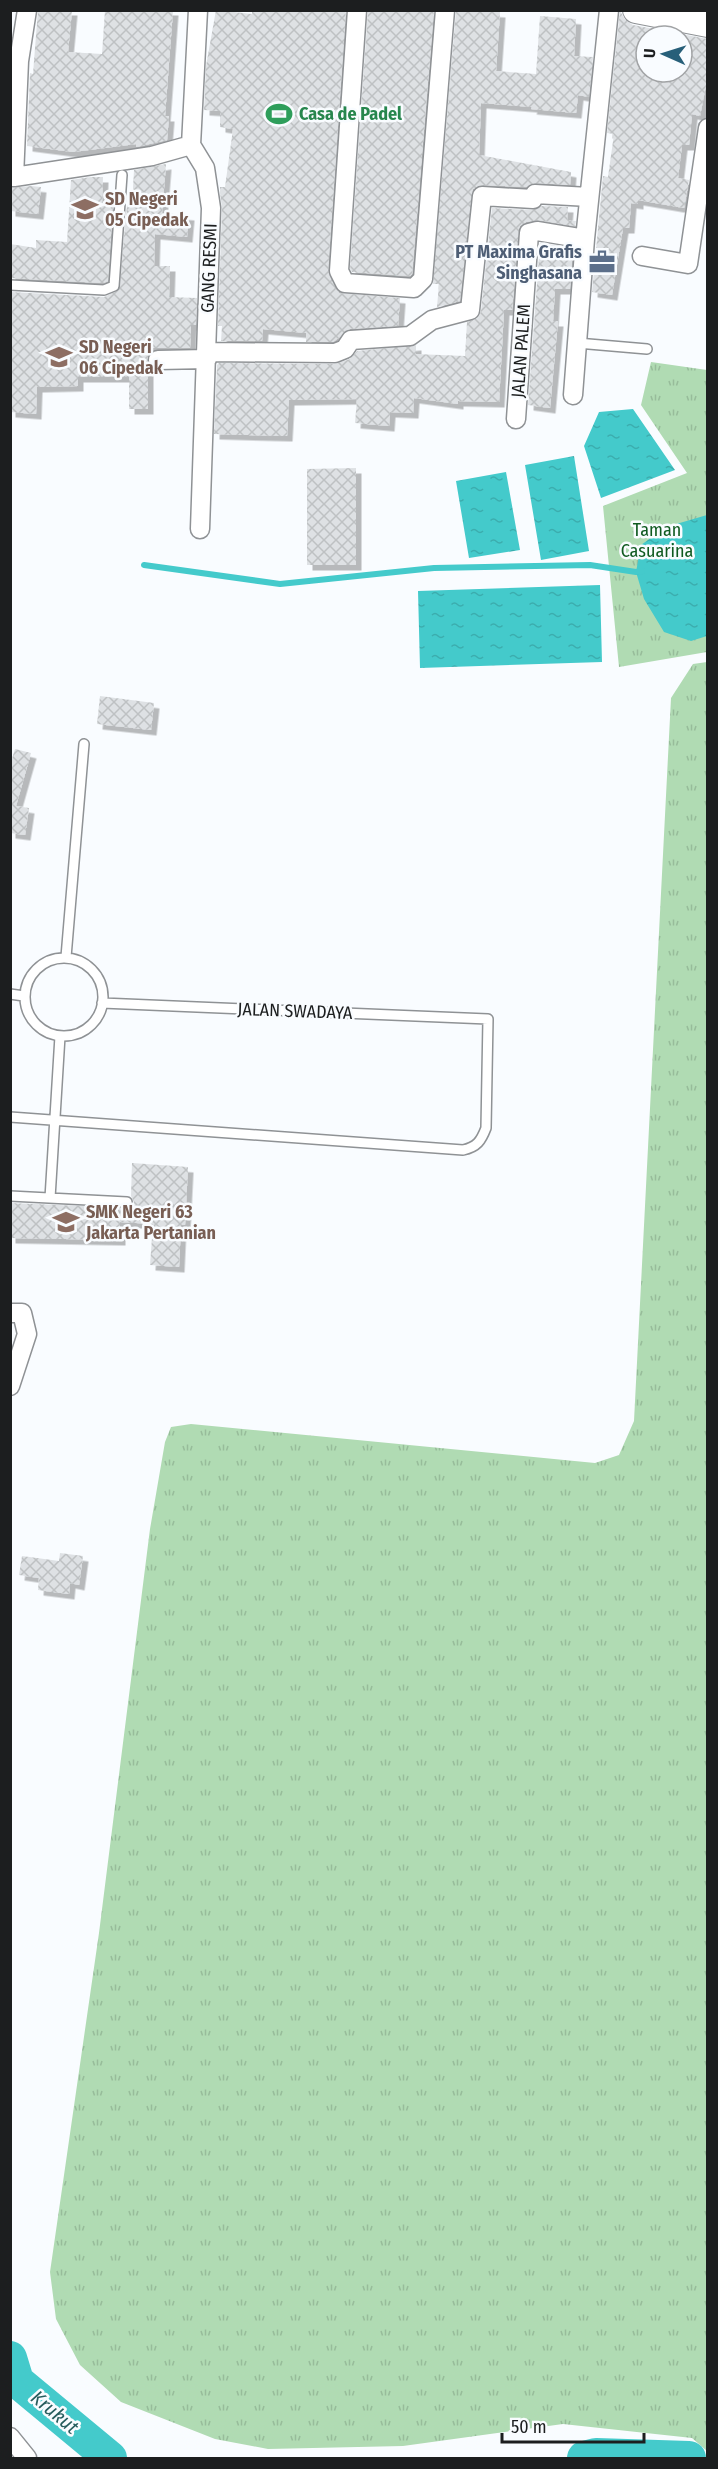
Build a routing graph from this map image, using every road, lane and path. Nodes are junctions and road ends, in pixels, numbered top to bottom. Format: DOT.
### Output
graph roads {
  1 [pos="27,10"];
  2 [pos="198,10"];
  3 [pos="357,10"];
  4 [pos="445,10"];
  5 [pos="609,10"];
  6 [pos="636,10"];
  7 [pos="708,24"];
  8 [pos="708,128"];
  9 [pos="191,145"];
  10 [pos="122,175"];
  11 [pos="12,177"];
  12 [pos="589,197"];
  13 [pos="585,239"];
  14 [pos="642,256"];
  15 [pos="10,285"];
  16 [pos="577,343"];
  17 [pos="647,349"];
  18 [pos="207,355"];
  19 [pos="158,360"];
  20 [pos="573,395"];
  21 [pos="516,419"];
  22 [pos="200,529"];
  23 [pos="84,744"];
  24 [pos="66,957"];
  25 [pos="10,994"];
  26 [pos="24,996"];
  27 [pos="102,1003"];
  28 [pos="60,1036"];
  29 [pos="10,1117"];
  30 [pos="55,1119"];
  31 [pos="10,1196"];
  32 [pos="50,1198"];
  33 [pos="127,1202"];
  34 [pos="10,1313"];
  35 [pos="10,1386"];
  36 [pos="10,2437"];
  37 [pos="27,2458"];
  1 -- 11 [label="street"];
  2 -- 9 [label="street"];
  3 -- 4 [label="street"];
  5 -- 12 [label="street"];
  6 -- 7 [label="main road"];
  8 -- 14 [label="street"];
  9 -- 11 [label="street"];
  9 -- 18 [label="street, GANG RESMI"];
  10 -- 15 [label="lane"];
  12 -- 13 [label="street"];
  12 -- 18 [label="street"];
  13 -- 16 [label="street"];
  13 -- 21 [label="street, JALAN PALEM"];
  16 -- 17 [label="lane"];
  16 -- 20 [label="street"];
  18 -- 19 [label="street"];
  18 -- 22 [label="street, GANG RESMI"];
  23 -- 24 [label="lane"];
  24 -- 26 [label="lane"];
  24 -- 27 [label="lane"];
  25 -- 26 [label="lane"];
  26 -- 28 [label="lane"];
  27 -- 28 [label="lane"];
  27 -- 30 [label="lane, JALAN SWADAYA"];
  28 -- 30 [label="lane"];
  29 -- 30 [label="lane"];
  30 -- 32 [label="lane"];
  31 -- 32 [label="lane"];
  32 -- 33 [label="lane"];
  34 -- 35 [label="street"];
  36 -- 37 [label="street"];
}
